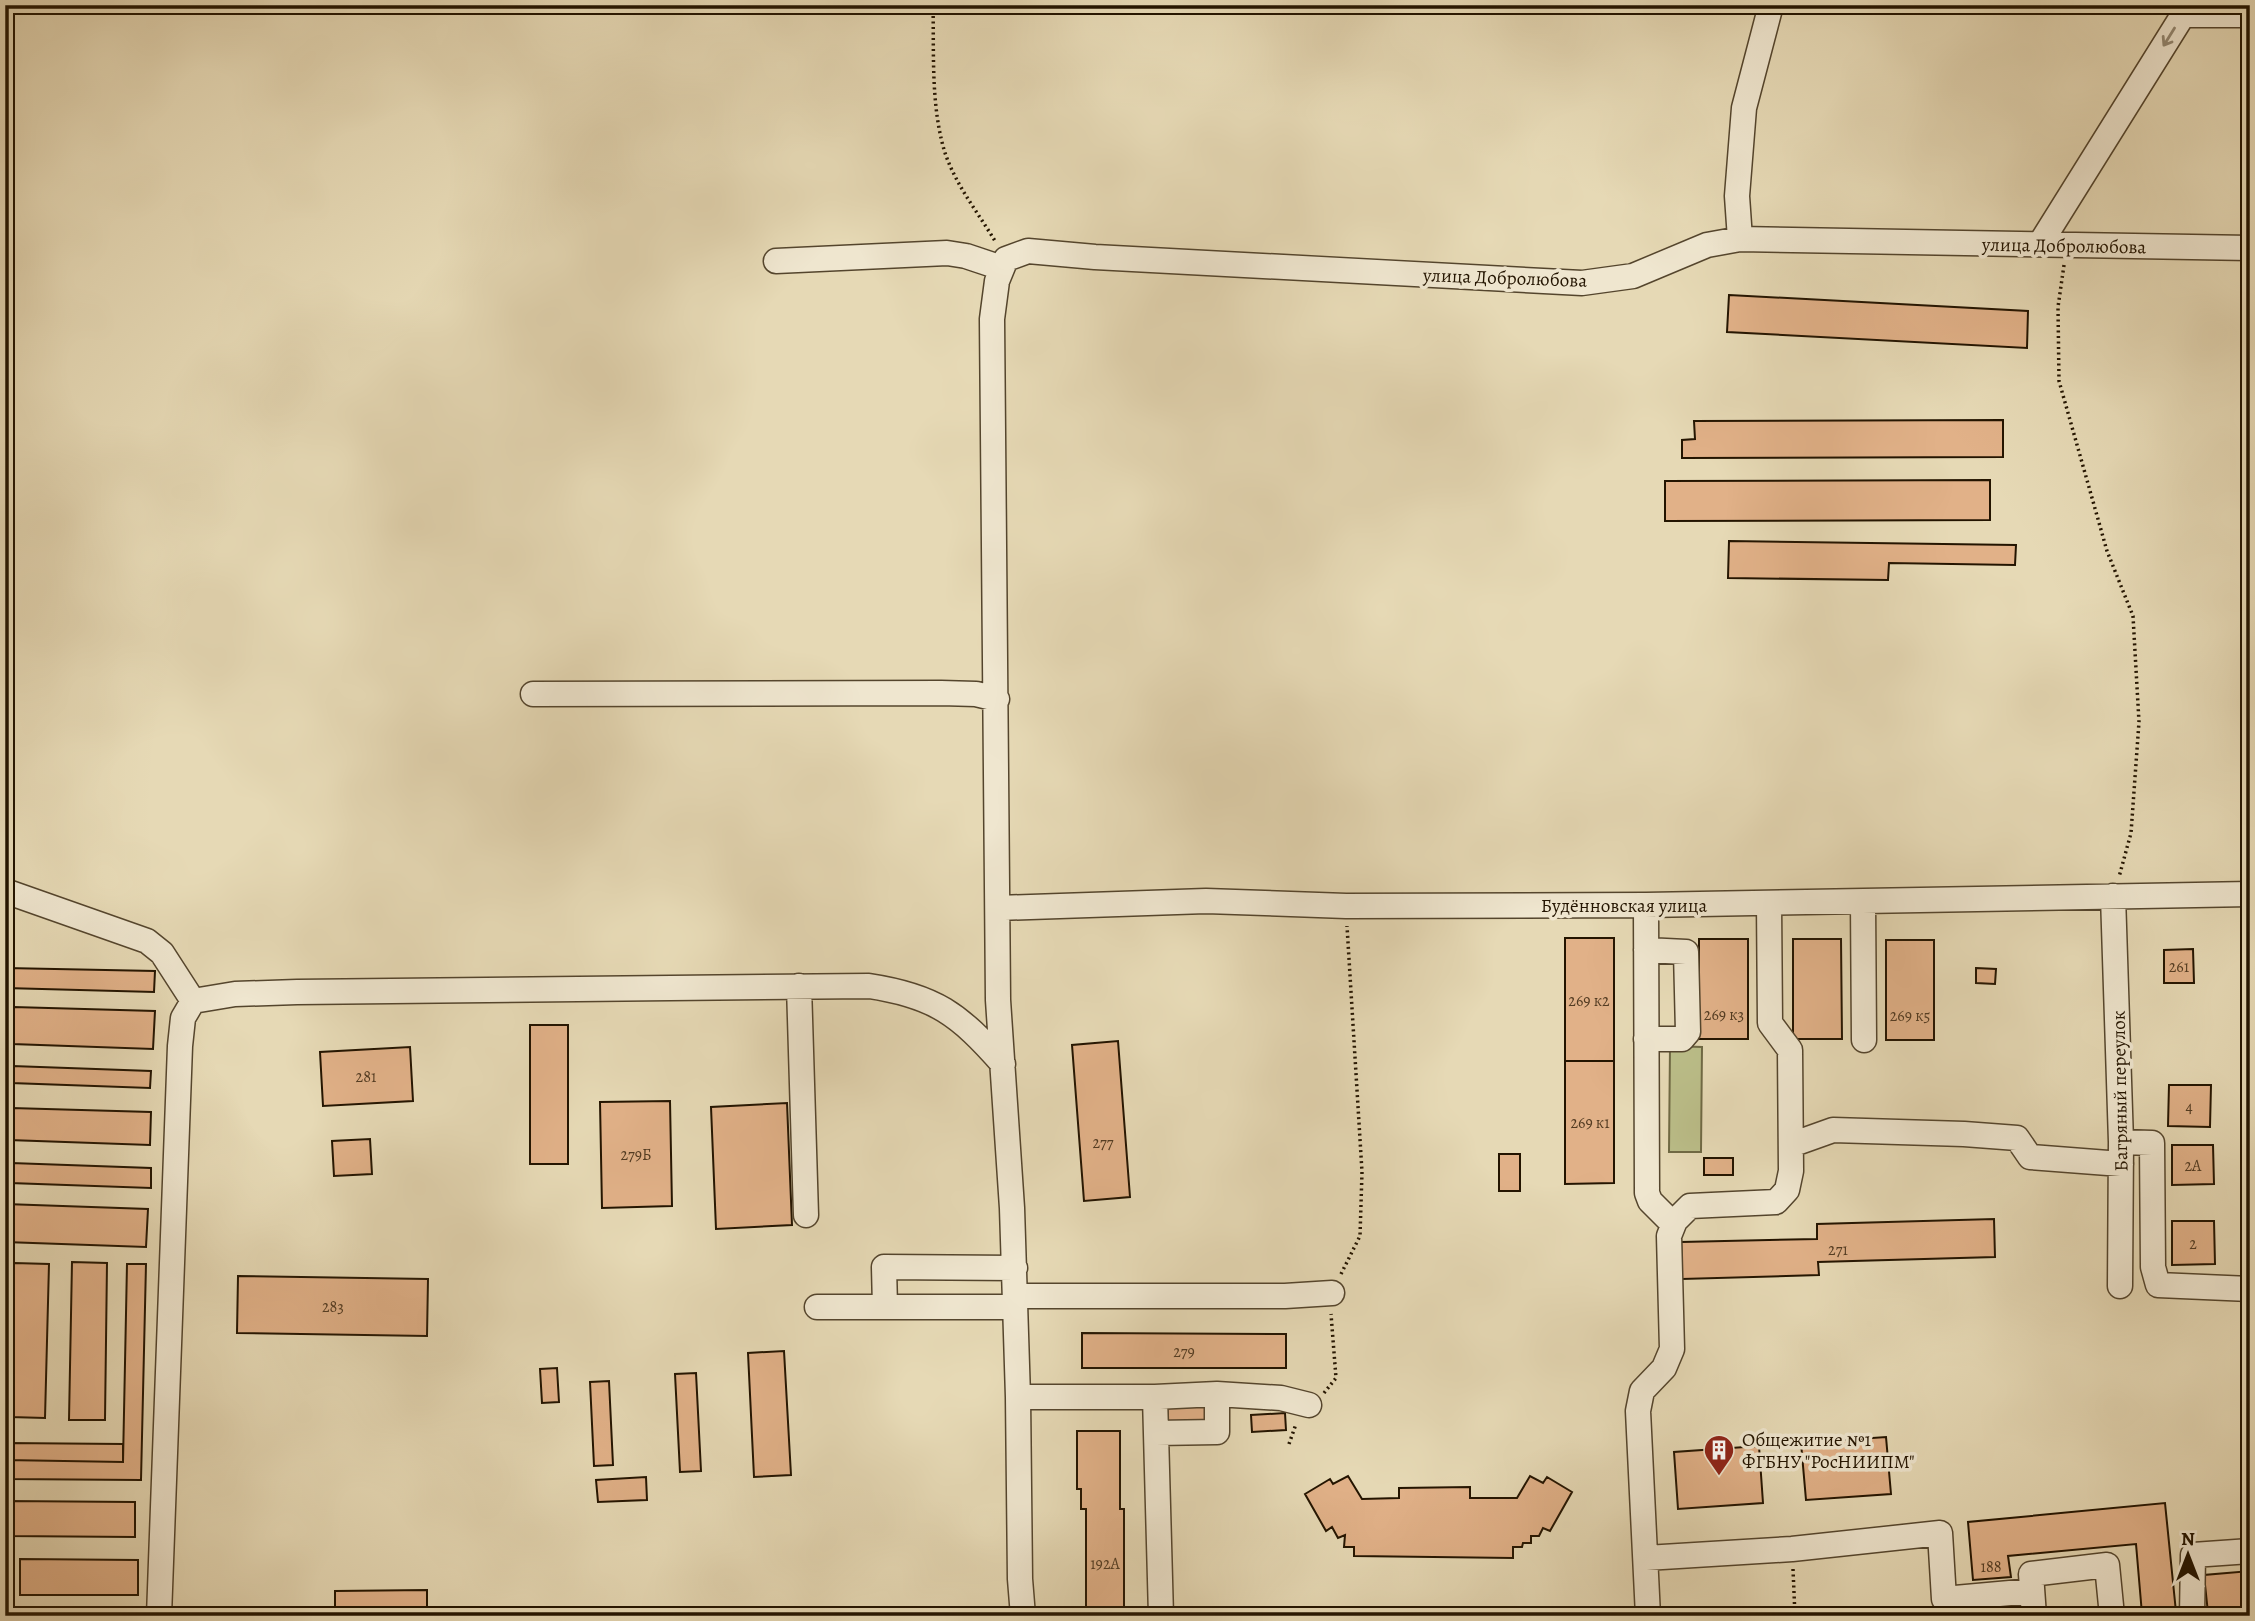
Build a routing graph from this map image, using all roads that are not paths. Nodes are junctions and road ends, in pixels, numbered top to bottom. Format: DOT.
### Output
graph roads {
  1 [pos="1771,5"];
  2 [pos="2250,15"];
  3 [pos="1740,239"];
  4 [pos="2039,244"];
  5 [pos="2250,248"];
  6 [pos="776,261"];
  7 [pos="1004,263"];
  8 [pos="533,694"];
  9 [pos="997,699"];
  10 [pos="5,891"];
  11 [pos="2250,894"];
  12 [pos="2113,896"];
  13 [pos="1864,902"];
  14 [pos="1769,903"];
  15 [pos="1646,905"];
  16 [pos="998,908"];
  17 [pos="1646,950"];
  18 [pos="799,986"];
  19 [pos="193,1002"];
  20 [pos="1646,1039"];
  21 [pos="1864,1040"];
  22 [pos="1003,1064"];
  23 [pos="1791,1145"];
  24 [pos="2121,1153"];
  25 [pos="806,1215"];
  26 [pos="1673,1224"];
  27 [pos="1015,1268"];
  28 [pos="2120,1286"];
  29 [pos="2250,1289"];
  30 [pos="1332,1293"];
  31 [pos="1015,1302"];
  32 [pos="817,1307"];
  33 [pos="885,1307"];
  34 [pos="1217,1394"];
  35 [pos="1018,1397"];
  36 [pos="1155,1397"];
  37 [pos="1309,1405"];
  38 [pos="1156,1433"];
  39 [pos="2250,1551"];
  40 [pos="1646,1558"];
  41 [pos="2033,1604"];
  42 [pos="159,1616"];
  43 [pos="1023,1616"];
  44 [pos="1161,1616"];
  45 [pos="1648,1616"];
  46 [pos="2112,1616"];
  47 [pos="2192,1616"];
  1 -- 3 [label="street"];
  2 -- 4 [label="street, one-way"];
  3 -- 4 [label="street, улица Добролюбова"];
  3 -- 7 [label="street, улица Добролюбова"];
  4 -- 5 [label="street, улица Добролюбова"];
  6 -- 7 [label="street"];
  7 -- 9 [label="street"];
  8 -- 9 [label="street"];
  9 -- 16 [label="street"];
  10 -- 19 [label="street"];
  11 -- 12 [label="street, Будённовская улица"];
  12 -- 13 [label="street, Будённовская улица"];
  12 -- 24 [label="street, Багряный переулок"];
  13 -- 14 [label="street, Будённовская улица"];
  13 -- 21 [label="street"];
  14 -- 15 [label="street, Будённовская улица"];
  14 -- 23 [label="street"];
  15 -- 16 [label="street, Будённовская улица"];
  15 -- 17 [label="street"];
  16 -- 22 [label="street"];
  17 -- 20 [label="street"];
  17 -- 20 [label="street"];
  18 -- 19 [label="street"];
  18 -- 22 [label="street"];
  18 -- 25 [label="street"];
  19 -- 42 [label="street"];
  20 -- 26 [label="street"];
  22 -- 27 [label="street"];
  23 -- 24 [label="street"];
  23 -- 26 [label="street"];
  24 -- 28 [label="street, Багряный переулок"];
  24 -- 29 [label="street"];
  26 -- 40 [label="street"];
  27 -- 31 [label="street"];
  27 -- 33 [label="street"];
  30 -- 31 [label="street"];
  31 -- 33 [label="street"];
  31 -- 35 [label="street"];
  32 -- 33 [label="street"];
  34 -- 36 [label="street"];
  34 -- 37 [label="street"];
  34 -- 38 [label="street"];
  35 -- 36 [label="street"];
  35 -- 43 [label="street"];
  36 -- 38 [label="street"];
  38 -- 44 [label="street"];
  39 -- 47 [label="street"];
  40 -- 41 [label="street"];
  40 -- 45 [label="street"];
  41 -- 46 [label="street"];
}
